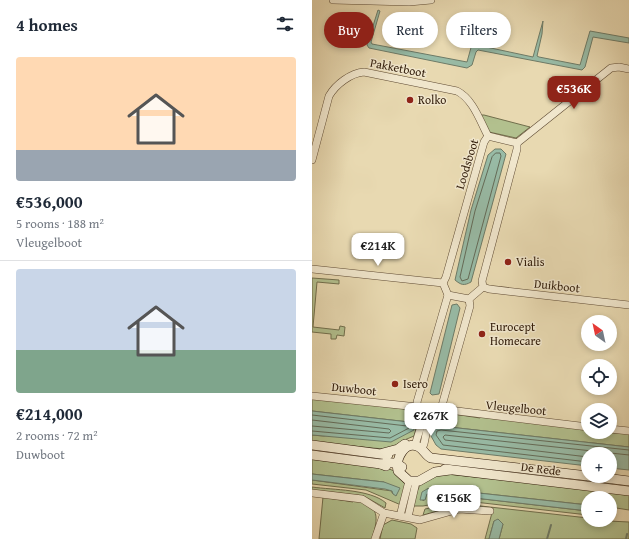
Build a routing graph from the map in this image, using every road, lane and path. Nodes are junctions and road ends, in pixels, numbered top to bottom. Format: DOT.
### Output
graph roads {
  1 [pos="333,0"];
  2 [pos="431,0"];
  3 [pos="629,69"];
  4 [pos="488,136"];
  5 [pos="517,143"];
  6 [pos="312,160"];
  7 [pos="312,269"];
  8 [pos="443,283"];
  9 [pos="483,287"];
  10 [pos="448,295"];
  11 [pos="469,299"];
  12 [pos="629,305"];
  13 [pos="312,396"];
  14 [pos="418,407"];
  15 [pos="441,409"];
  16 [pos="427,414"];
  17 [pos="581,426"];
  18 [pos="617,430"];
  19 [pos="629,431"];
  20 [pos="417,444"];
  21 [pos="312,445"];
  22 [pos="399,451"];
  23 [pos="312,456"];
  24 [pos="431,456"];
  25 [pos="397,466"];
  26 [pos="430,472"];
  27 [pos="581,475"];
  28 [pos="617,479"];
  29 [pos="414,480"];
  30 [pos="629,480"];
  31 [pos="629,491"];
  32 [pos="312,493"];
  33 [pos="490,511"];
  34 [pos="384,513"];
  35 [pos="400,516"];
  36 [pos="408,517"];
  37 [pos="375,539"];
  1 -- 2 [label="street"];
  3 -- 5 [label="street"];
  4 -- 5 [label="street, Loodsboot"];
  4 -- 6 [label="street, Pakketboot"];
  4 -- 8 [label="street, Loodsboot"];
  5 -- 9 [label="street"];
  7 -- 8 [label="street"];
  8 -- 10 [label="street"];
  9 -- 11 [label="street"];
  9 -- 12 [label="street, Duikboot"];
  10 -- 11 [label="street"];
  10 -- 14 [label="street"];
  11 -- 15 [label="street"];
  13 -- 14 [label="street, Duwboot"];
  14 -- 16 [label="street"];
  15 -- 16 [label="street"];
  15 -- 17 [label="street, Vleugelboot"];
  16 -- 20 [label="street"];
  18 -- 19 [label="street"];
  20 -- 22 [label="main road"];
  20 -- 24 [label="main road"];
  21 -- 22 [label="main road"];
  22 -- 25 [label="main road"];
  23 -- 25 [label="main road"];
  24 -- 26 [label="main road"];
  24 -- 27 [label="main road, De Rede"];
  25 -- 29 [label="main road"];
  26 -- 29 [label="main road"];
  26 -- 31 [label="main road, De Rede"];
  28 -- 30 [label="main road, De Rede"];
  29 -- 35 [label="street"];
  29 -- 36 [label="street"];
  32 -- 34 [label="street"];
  33 -- 36 [label="street"];
  34 -- 35 [label="street"];
  34 -- 37 [label="street"];
  35 -- 36 [label="street"];
}
